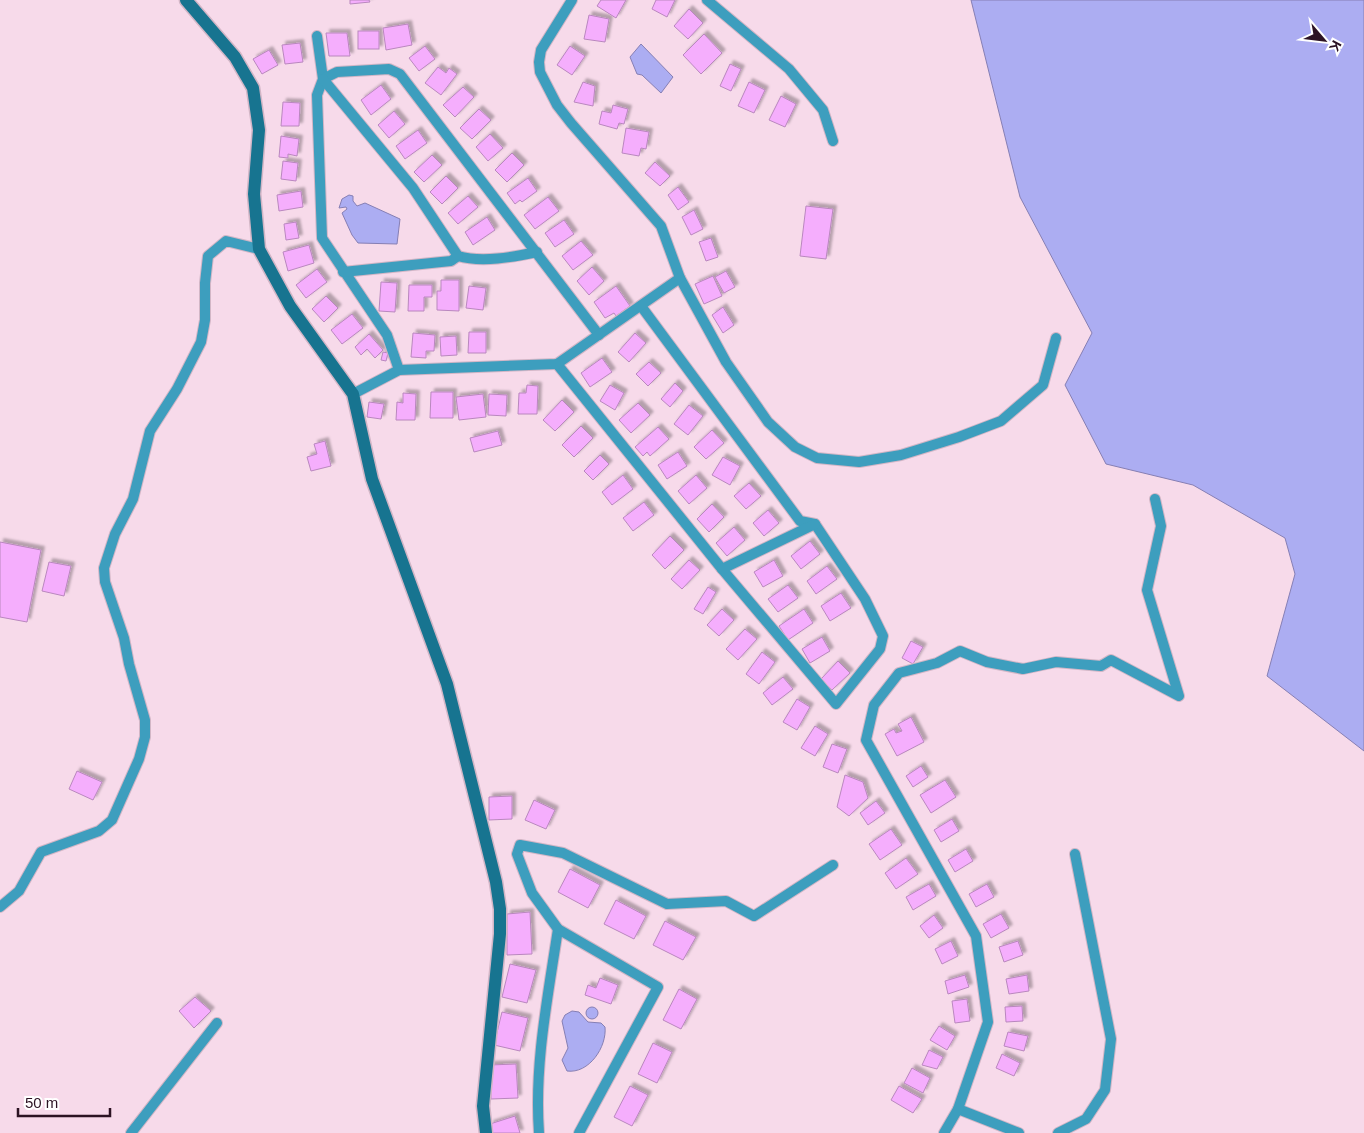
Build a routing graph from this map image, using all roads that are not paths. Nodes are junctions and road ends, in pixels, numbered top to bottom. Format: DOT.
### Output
graph roads {
  1 [pos="186,0"];
  2 [pos="572,0"];
  3 [pos="707,0"];
  4 [pos="317,36"];
  5 [pos="323,79"];
  6 [pos="833,141"];
  7 [pos="259,249"];
  8 [pos="537,252"];
  9 [pos="458,256"];
  10 [pos="343,272"];
  11 [pos="680,278"];
  12 [pos="642,306"];
  13 [pos="599,335"];
  14 [pos="1056,338"];
  15 [pos="557,364"];
  16 [pos="399,370"];
  17 [pos="353,394"];
  18 [pos="1155,499"];
  19 [pos="815,524"];
  20 [pos="722,569"];
  21 [pos="1075,854"];
  22 [pos="833,865"];
  23 [pos="0,907"];
  24 [pos="558,929"];
  25 [pos="217,1023"];
  26 [pos="958,1108"];
  27 [pos="131,1133"];
  28 [pos="486,1133"];
  29 [pos="539,1133"];
  30 [pos="579,1133"];
  31 [pos="944,1133"];
  32 [pos="1020,1133"];
  33 [pos="1058,1133"];
  1 -- 7 [label="main road"];
  2 -- 11 [label="street"];
  3 -- 6 [label="street"];
  4 -- 5 [label="street"];
  5 -- 8 [label="street"];
  5 -- 9 [label="street"];
  5 -- 10 [label="street"];
  7 -- 17 [label="main road"];
  7 -- 23 [label="street"];
  8 -- 9 [label="street"];
  8 -- 13 [label="street"];
  9 -- 10 [label="street"];
  10 -- 16 [label="street"];
  11 -- 12 [label="street"];
  11 -- 14 [label="street"];
  12 -- 13 [label="street"];
  12 -- 19 [label="street"];
  13 -- 15 [label="street"];
  15 -- 16 [label="street"];
  15 -- 20 [label="street"];
  16 -- 17 [label="street"];
  17 -- 28 [label="main road"];
  18 -- 26 [label="street"];
  19 -- 20 [label="street"];
  19 -- 20 [label="street"];
  21 -- 33 [label="street"];
  22 -- 24 [label="street"];
  24 -- 29 [label="street"];
  24 -- 30 [label="street"];
  25 -- 27 [label="street"];
  26 -- 31 [label="street"];
  26 -- 32 [label="street"];
}
